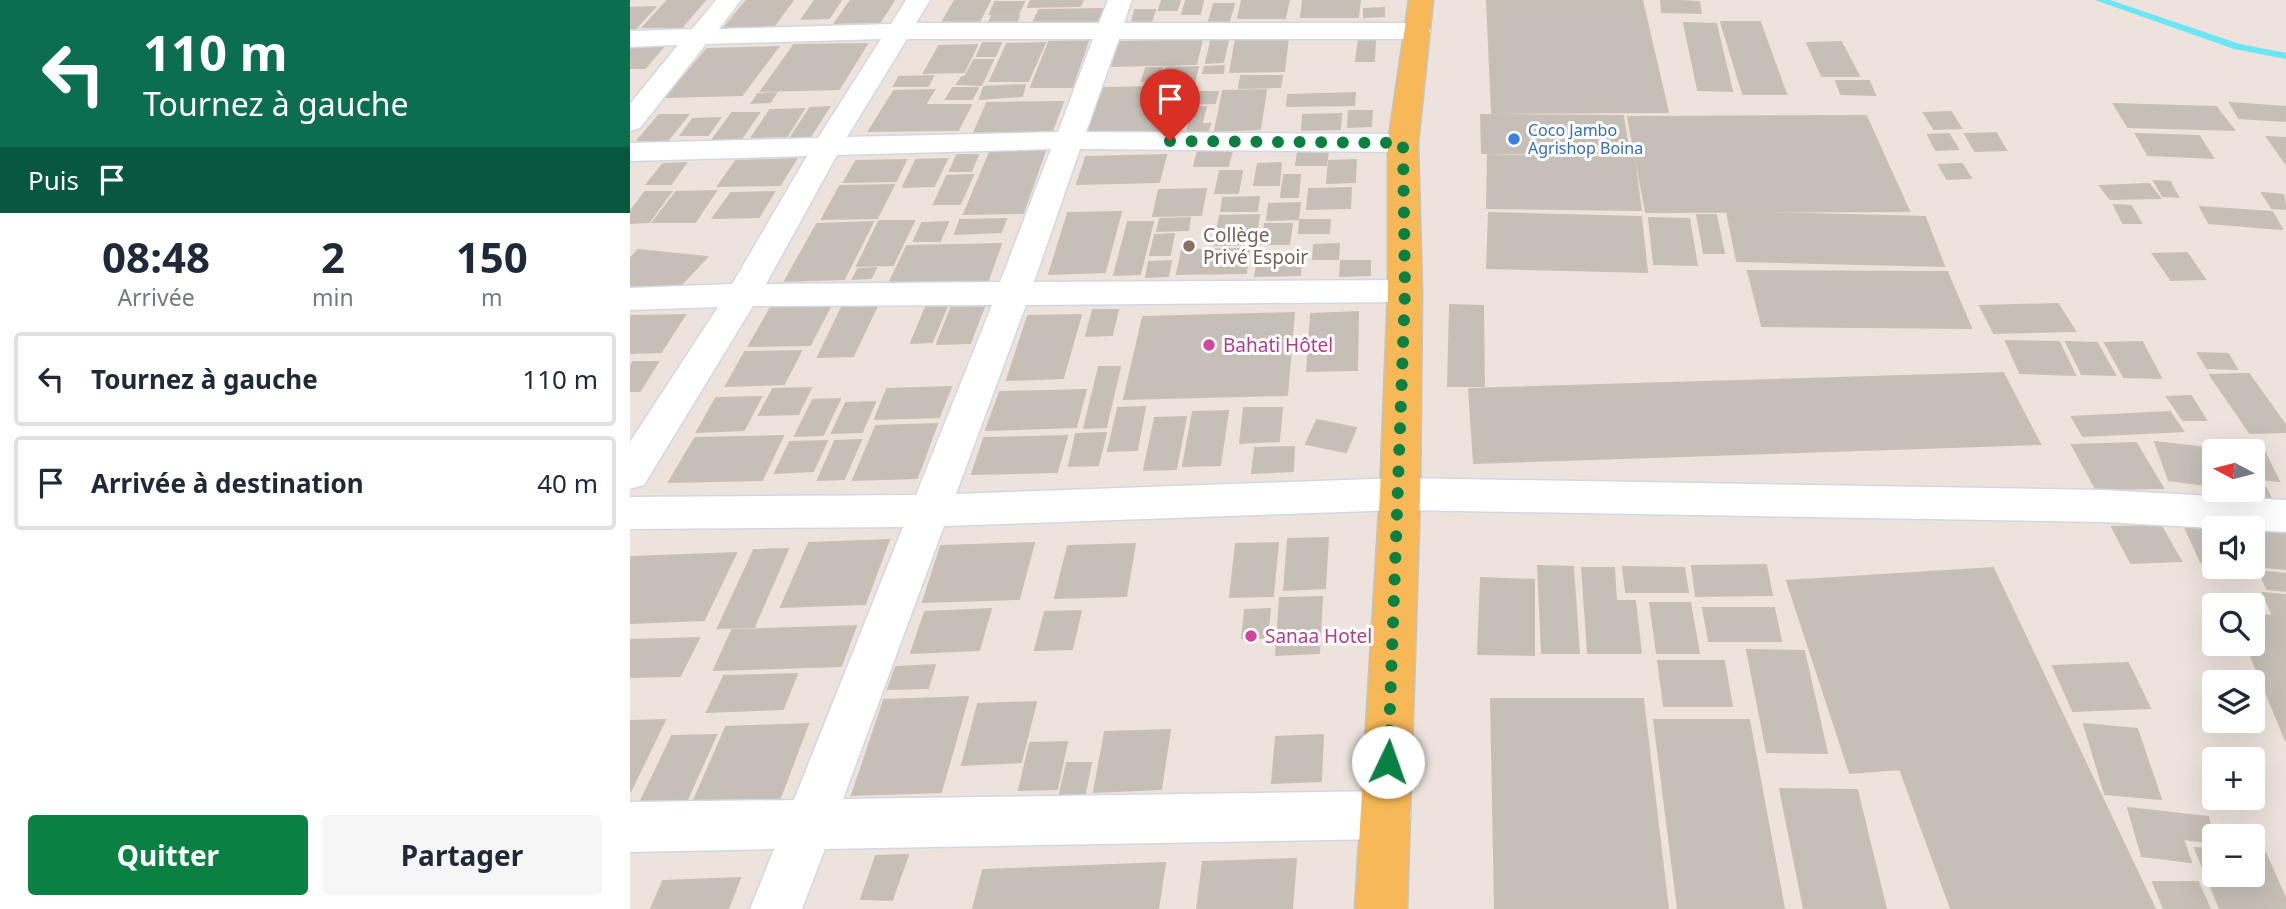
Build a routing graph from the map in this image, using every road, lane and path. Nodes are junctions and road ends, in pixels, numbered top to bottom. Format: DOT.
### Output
graph roads {
  1 [pos="729,0"];
  2 [pos="918,0"];
  3 [pos="1420,15"];
  4 [pos="1115,16"];
  5 [pos="901,31"];
  6 [pos="630,38"];
  7 [pos="701,38"];
  8 [pos="630,122"];
  9 [pos="1066,140"];
  10 [pos="1403,143"];
  11 [pos="825,148"];
  12 [pos="630,152"];
  13 [pos="1405,291"];
  14 [pos="743,295"];
  15 [pos="1012,296"];
  16 [pos="630,299"];
  17 [pos="630,474"];
  18 [pos="1400,494"];
  19 [pos="927,511"];
  20 [pos="630,513"];
  21 [pos="2286,516"];
  22 [pos="1386,815"];
  23 [pos="808,824"];
  24 [pos="630,827"];
  25 [pos="776,909"];
  26 [pos="1381,909"];
  1 -- 7 [label="street"];
  2 -- 5 [label="street"];
  3 -- 4 [label="street"];
  3 -- 10 [label="main road"];
  4 -- 5 [label="street"];
  4 -- 9 [label="street"];
  5 -- 7 [label="street"];
  5 -- 11 [label="street"];
  6 -- 7 [label="street"];
  7 -- 8 [label="street"];
  9 -- 10 [label="street"];
  9 -- 11 [label="street"];
  9 -- 15 [label="street"];
  10 -- 13 [label="main road"];
  11 -- 12 [label="street"];
  11 -- 14 [label="street"];
  13 -- 15 [label="street"];
  13 -- 18 [label="main road"];
  14 -- 15 [label="street"];
  14 -- 16 [label="street"];
  14 -- 17 [label="street"];
  15 -- 19 [label="street"];
  18 -- 19 [label="street"];
  18 -- 21 [label="street"];
  18 -- 22 [label="main road"];
  19 -- 20 [label="street"];
  19 -- 23 [label="street"];
  22 -- 23 [label="street"];
  22 -- 26 [label="main road"];
  23 -- 24 [label="street"];
  23 -- 25 [label="street"];
}
